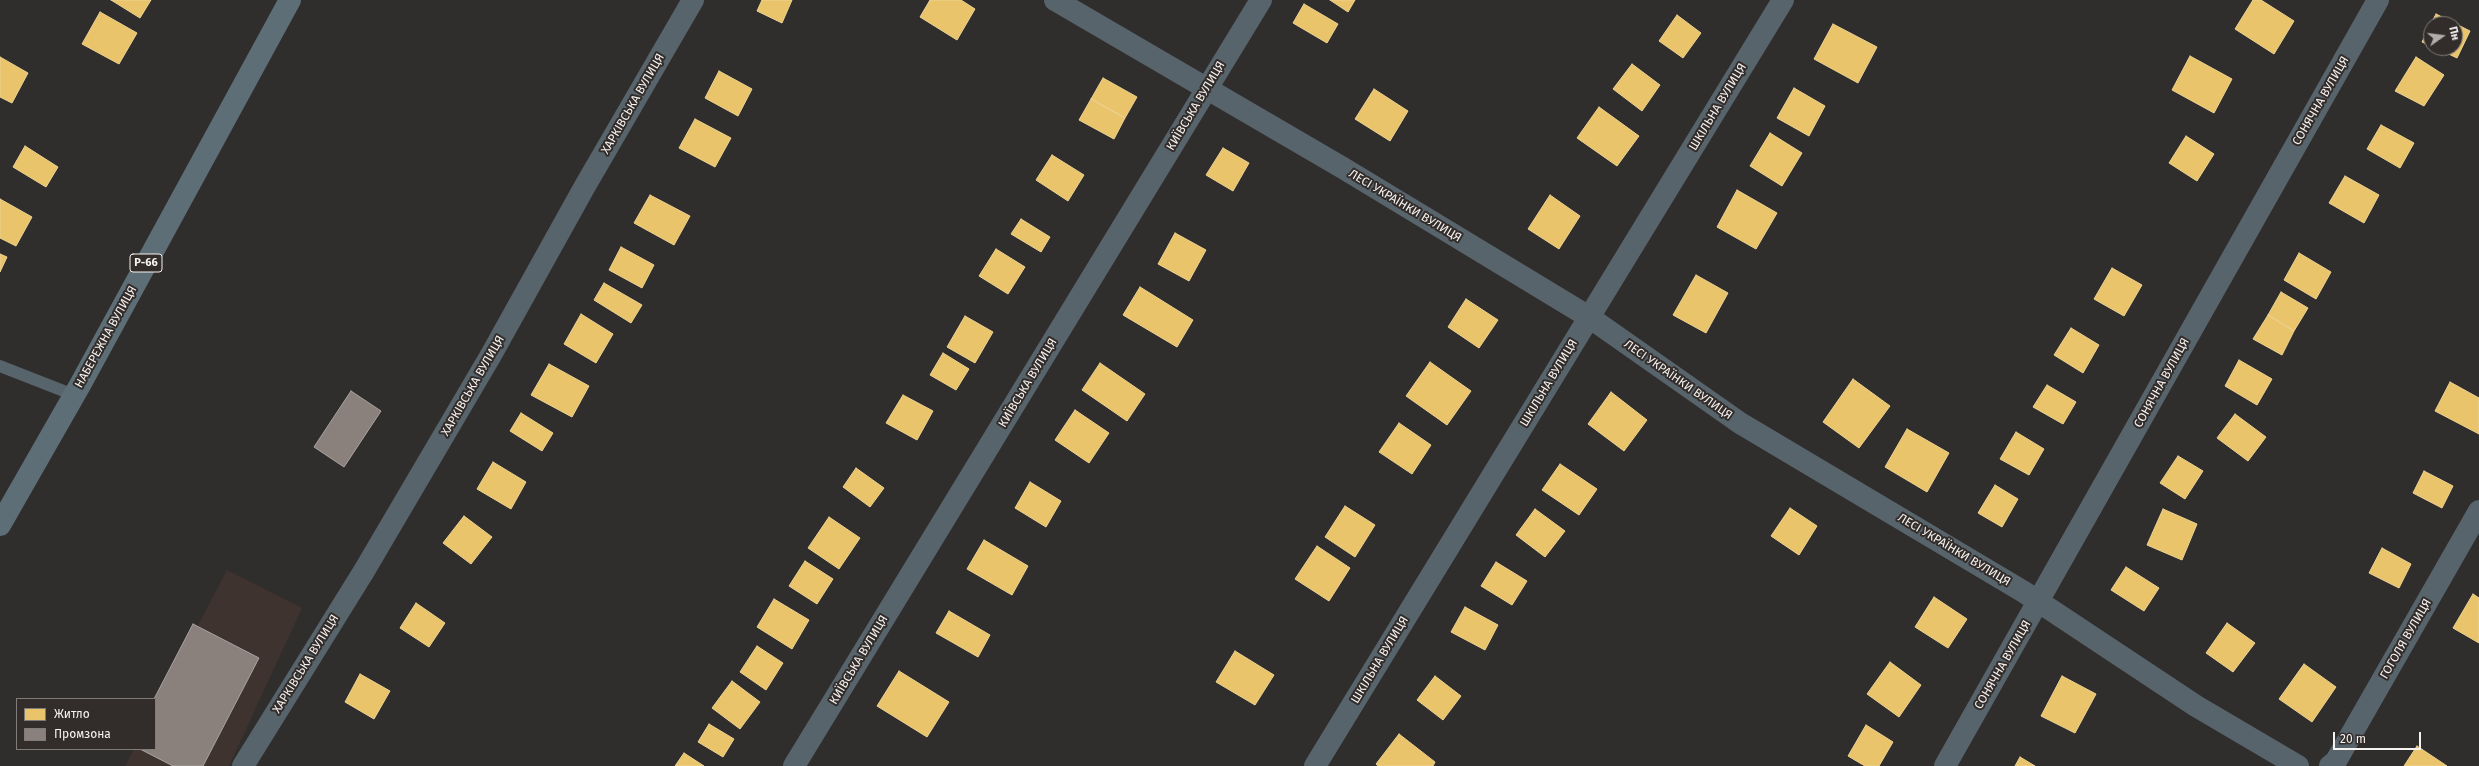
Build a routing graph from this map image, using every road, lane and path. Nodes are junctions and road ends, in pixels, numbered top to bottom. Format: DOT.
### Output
graph roads {
  1 [pos="290,0"];
  2 [pos="693,0"];
  3 [pos="1055,0"];
  4 [pos="1261,0"];
  5 [pos="1782,0"];
  6 [pos="2378,0"];
  7 [pos="1207,89"];
  8 [pos="1589,317"];
  9 [pos="0,366"];
  10 [pos="74,395"];
  11 [pos="2479,511"];
  12 [pos="0,525"];
  13 [pos="2039,601"];
  14 [pos="243,766"];
  15 [pos="794,766"];
  16 [pos="1315,766"];
  17 [pos="1945,766"];
  18 [pos="2298,766"];
  19 [pos="2330,766"];
  1 -- 10 [label="main road, НАБЕРЕЖНА ВУЛИЦЯ / Р-66"];
  2 -- 14 [label="street, ХАРКІВСЬКА ВУЛИЦЯ"];
  3 -- 7 [label="street, ЛЕСІ УКРАЇНКИ ВУЛИЦЯ"];
  4 -- 7 [label="street, КИЇВСЬКА ВУЛИЦЯ"];
  5 -- 8 [label="street, ШКІЛЬНА ВУЛИЦЯ"];
  6 -- 13 [label="street, СОНЯЧНА ВУЛИЦЯ"];
  7 -- 8 [label="street, ЛЕСІ УКРАЇНКИ ВУЛИЦЯ"];
  7 -- 15 [label="street, КИЇВСЬКА ВУЛИЦЯ"];
  8 -- 13 [label="street, ЛЕСІ УКРАЇНКИ ВУЛИЦЯ"];
  8 -- 16 [label="street, ШКІЛЬНА ВУЛИЦЯ"];
  9 -- 10 [label="lane"];
  10 -- 12 [label="main road, НАБЕРЕЖНА ВУЛИЦЯ / Р-66"];
  11 -- 19 [label="street, ГОГОЛЯ ВУЛИЦЯ"];
  13 -- 17 [label="street, СОНЯЧНА ВУЛИЦЯ"];
  13 -- 18 [label="street, ЛЕСІ УКРАЇНКИ ВУЛИЦЯ"];
}
